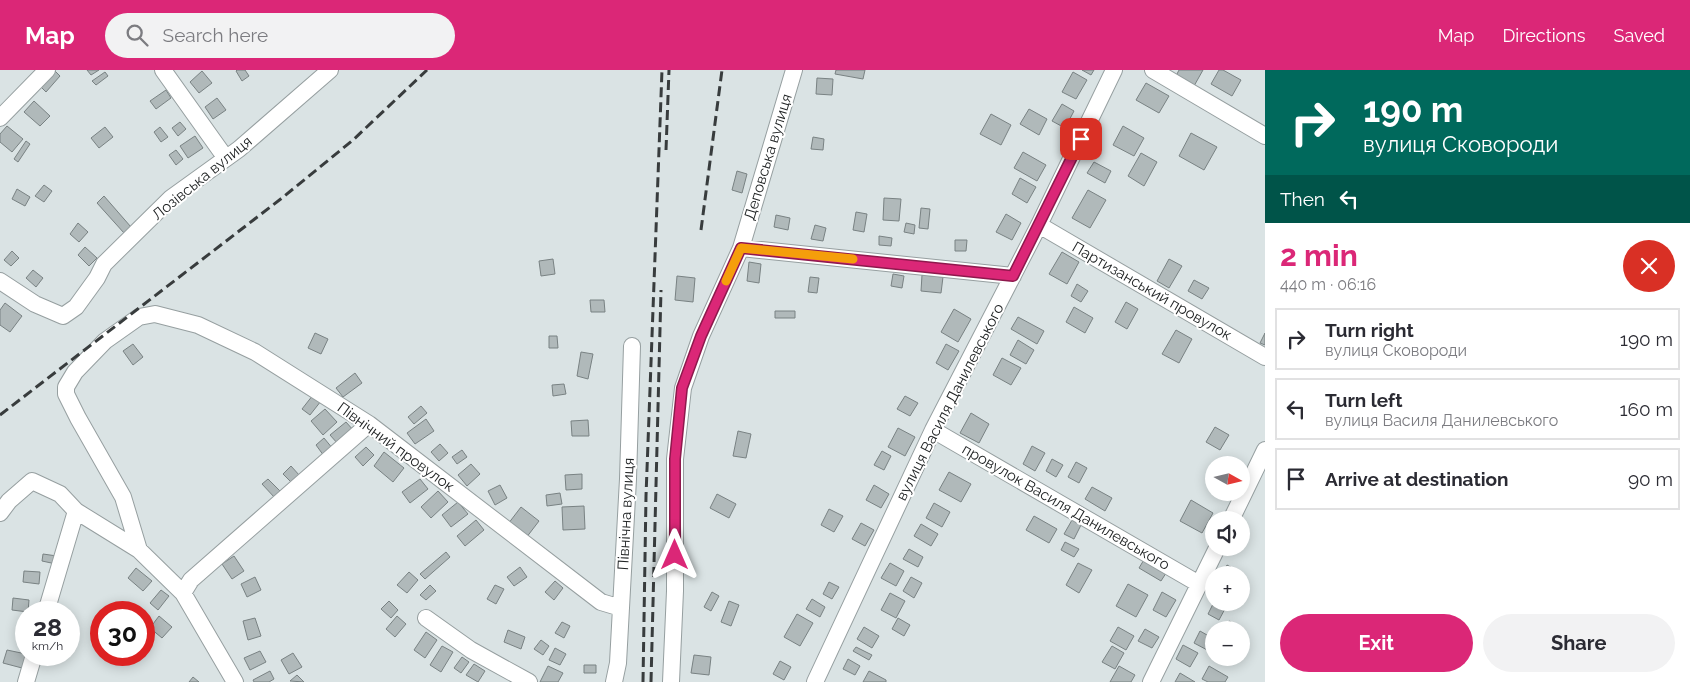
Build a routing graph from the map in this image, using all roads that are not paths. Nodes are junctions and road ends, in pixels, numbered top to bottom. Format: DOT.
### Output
graph roads {
  1 [pos="47,70"];
  2 [pos="163,70"];
  3 [pos="330,70"];
  4 [pos="794,70"];
  5 [pos="1114,70"];
  6 [pos="1153,70"];
  7 [pos="0,118"];
  8 [pos="1265,136"];
  9 [pos="225,157"];
  10 [pos="1040,225"];
  11 [pos="741,248"];
  12 [pos="1013,276"];
  13 [pos="0,281"];
  14 [pos="632,346"];
  15 [pos="1265,357"];
  16 [pos="369,424"];
  17 [pos="933,430"];
  18 [pos="1265,450"];
  19 [pos="76,511"];
  20 [pos="1235,511"];
  21 [pos="0,513"];
  22 [pos="139,550"];
  23 [pos="1213,556"];
  24 [pos="1199,584"];
  25 [pos="183,593"];
  26 [pos="49,601"];
  27 [pos="621,608"];
  28 [pos="426,618"];
  29 [pos="31,666"];
  30 [pos="26,682"];
  31 [pos="235,682"];
  32 [pos="529,682"];
  33 [pos="614,682"];
  34 [pos="671,682"];
  35 [pos="815,682"];
  36 [pos="1151,682"];
  1 -- 7 [label="street"];
  2 -- 9 [label="street"];
  3 -- 9 [label="street, Лозівська вулиця"];
  4 -- 11 [label="street, Деповська вулиця"];
  5 -- 10 [label="street, вулиця Василя Данилевського"];
  6 -- 8 [label="street"];
  9 -- 13 [label="street, Лозівська вулиця"];
  10 -- 12 [label="street, вулиця Василя Данилевського"];
  10 -- 15 [label="street, Партизанський провулок"];
  11 -- 12 [label="street"];
  11 -- 34 [label="street, Деповська вулиця"];
  12 -- 17 [label="street, вулиця Василя Данилевського"];
  14 -- 27 [label="street, Північна вулиця"];
  16 -- 22 [label="street, Північний провулок"];
  16 -- 25 [label="street"];
  16 -- 27 [label="street, Північний провулок"];
  17 -- 24 [label="street, провулок Василя Данилевського"];
  17 -- 35 [label="street, вулиця Василя Данилевського"];
  18 -- 20 [label="street"];
  19 -- 21 [label="street"];
  19 -- 22 [label="street"];
  19 -- 26 [label="street"];
  22 -- 25 [label="street"];
  23 -- 24 [label="street"];
  24 -- 36 [label="street"];
  25 -- 31 [label="street"];
  27 -- 33 [label="street, Північна вулиця"];
  28 -- 32 [label="street"];
  29 -- 30 [label="street"];
}
